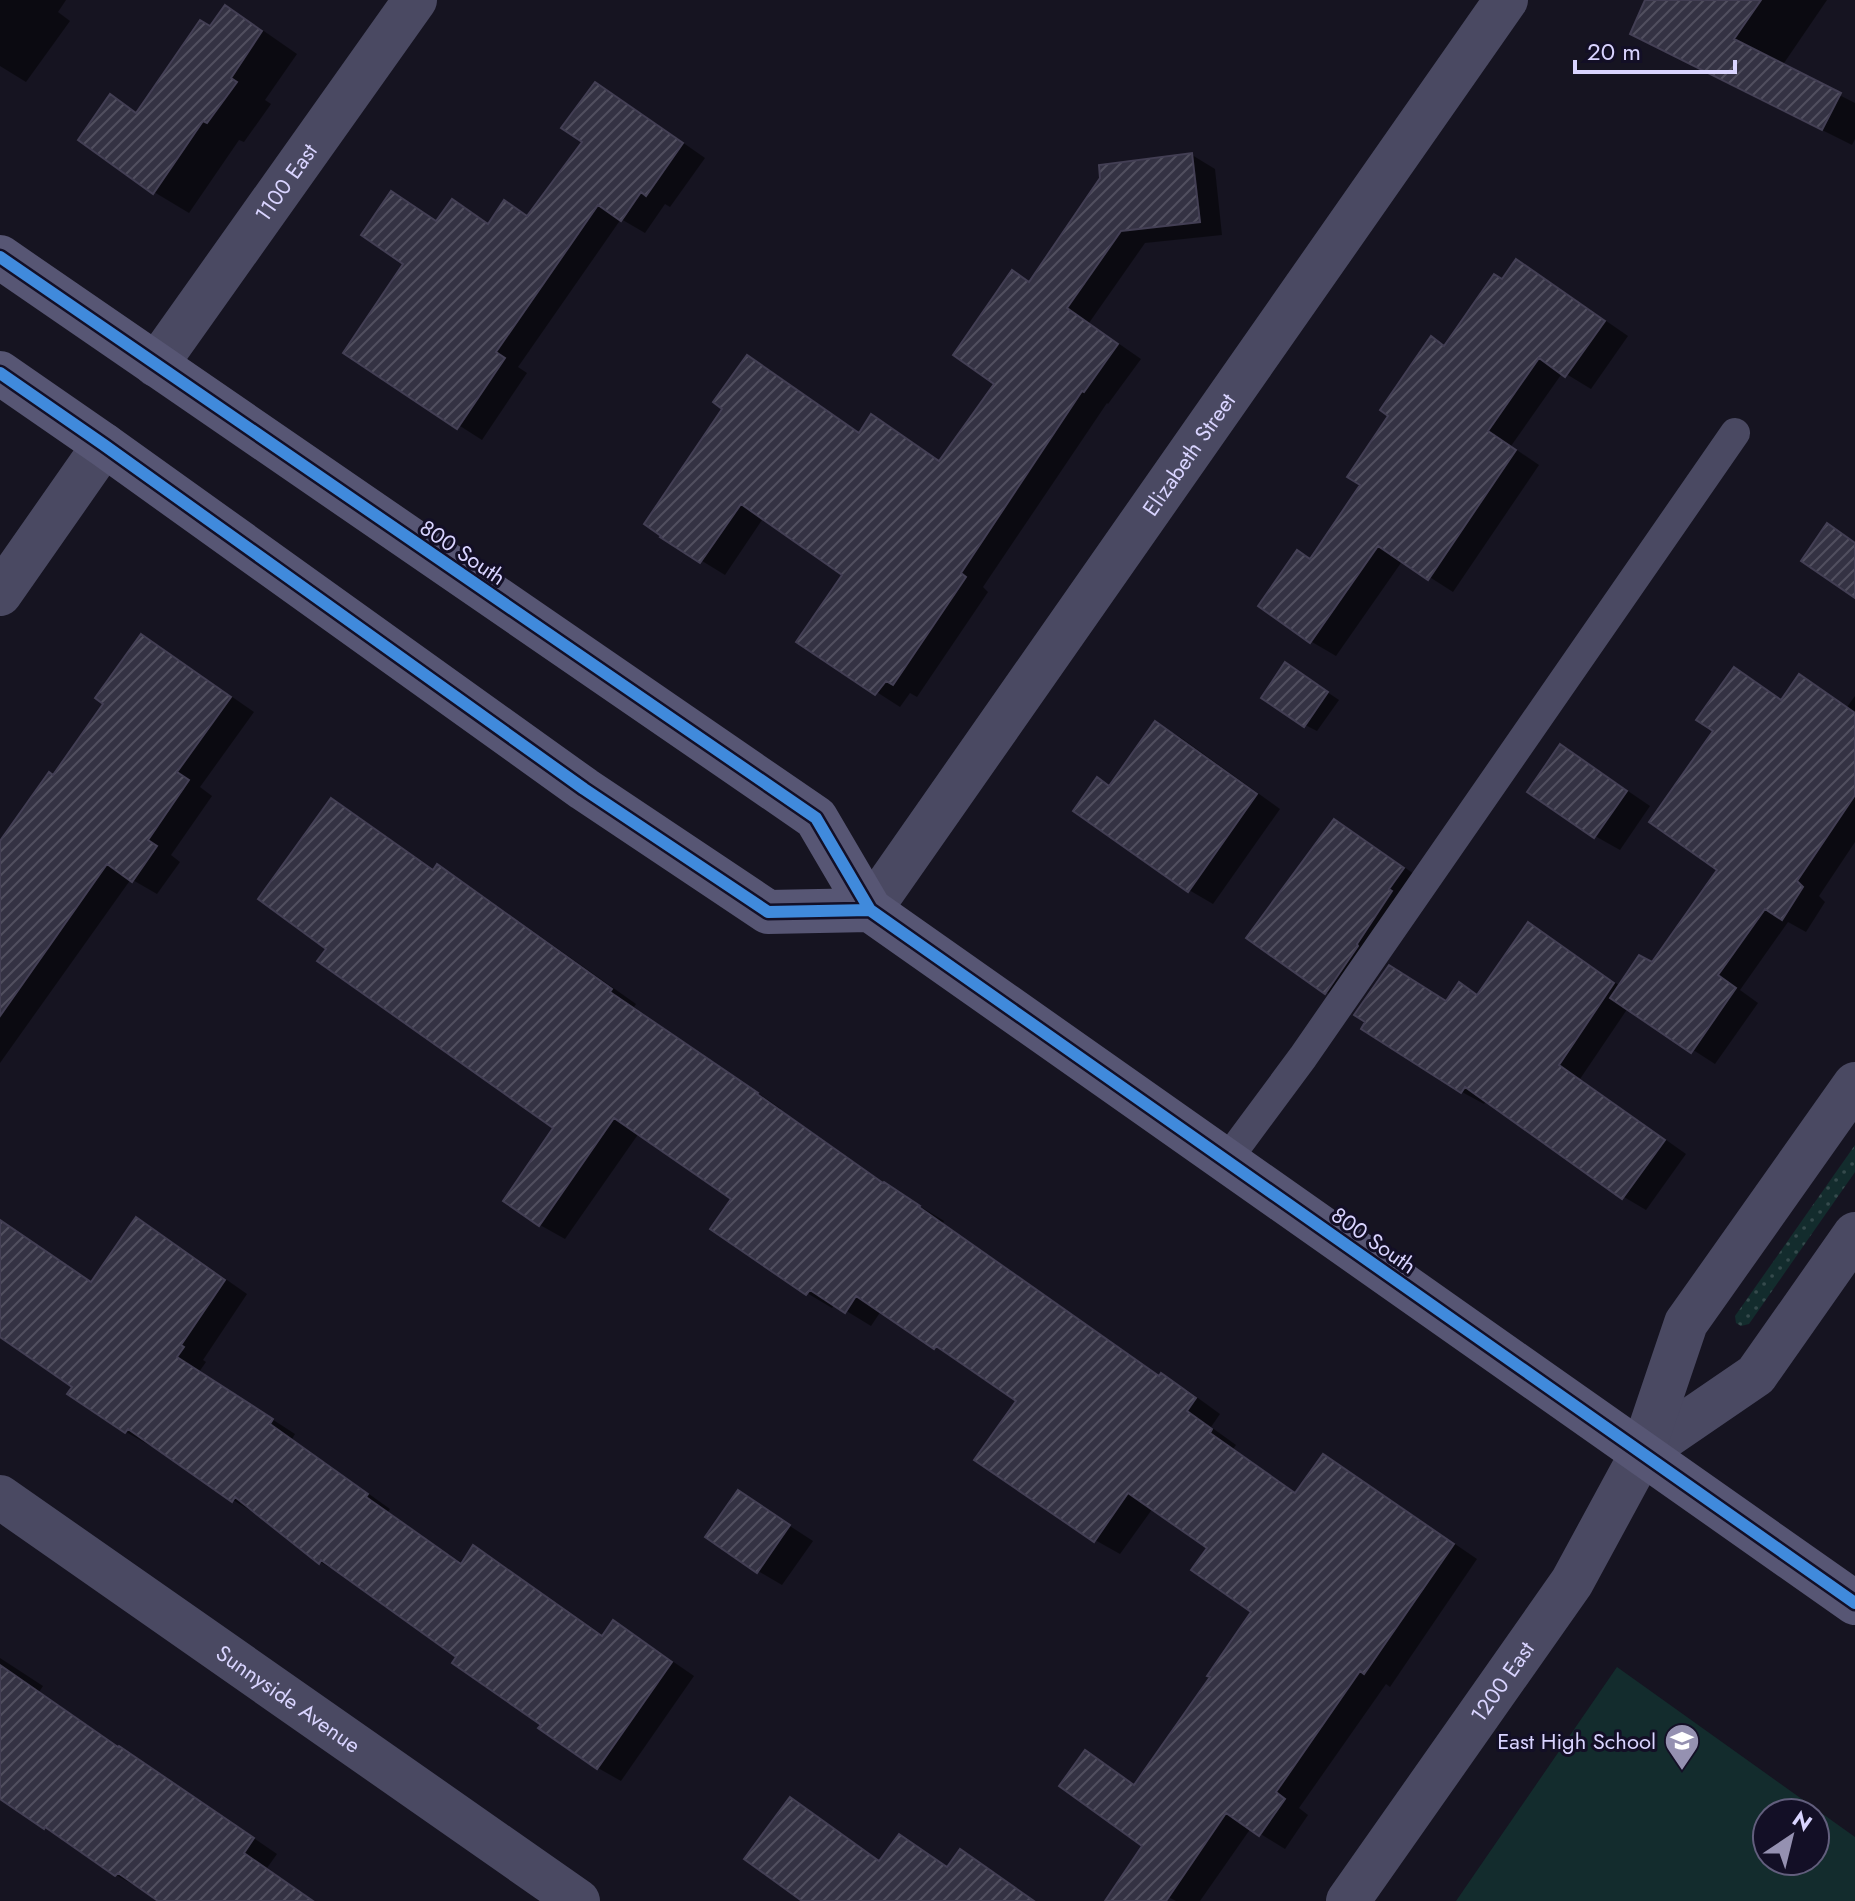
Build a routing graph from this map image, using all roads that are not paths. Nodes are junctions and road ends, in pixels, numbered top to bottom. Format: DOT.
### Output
graph roads {
  1 [pos="415,0"];
  2 [pos="1506,0"];
  3 [pos="0,257"];
  4 [pos="156,365"];
  5 [pos="0,373"];
  6 [pos="1735,433"];
  7 [pos="104,445"];
  8 [pos="0,594"];
  9 [pos="870,910"];
  10 [pos="1855,1084"];
  11 [pos="1226,1161"];
  12 [pos="1855,1234"];
  13 [pos="1642,1453"];
  14 [pos="0,1497"];
  15 [pos="1855,1603"];
  16 [pos="578,1901"];
  17 [pos="1348,1901"];
  1 -- 4 [label="street, 1100 East"];
  2 -- 9 [label="street, Elizabeth Street"];
  3 -- 4 [label="main road, 800 South"];
  4 -- 9 [label="main road, 800 South"];
  5 -- 7 [label="main road"];
  6 -- 11 [label="lane"];
  7 -- 8 [label="street"];
  7 -- 9 [label="main road"];
  9 -- 11 [label="main road, 800 South"];
  10 -- 13 [label="street, 1200 East"];
  11 -- 13 [label="main road, 800 South"];
  12 -- 13 [label="street, 1200 East"];
  13 -- 15 [label="main road, 800 South"];
  13 -- 17 [label="street, 1200 East"];
  14 -- 16 [label="street, Sunnyside Avenue"];
}
